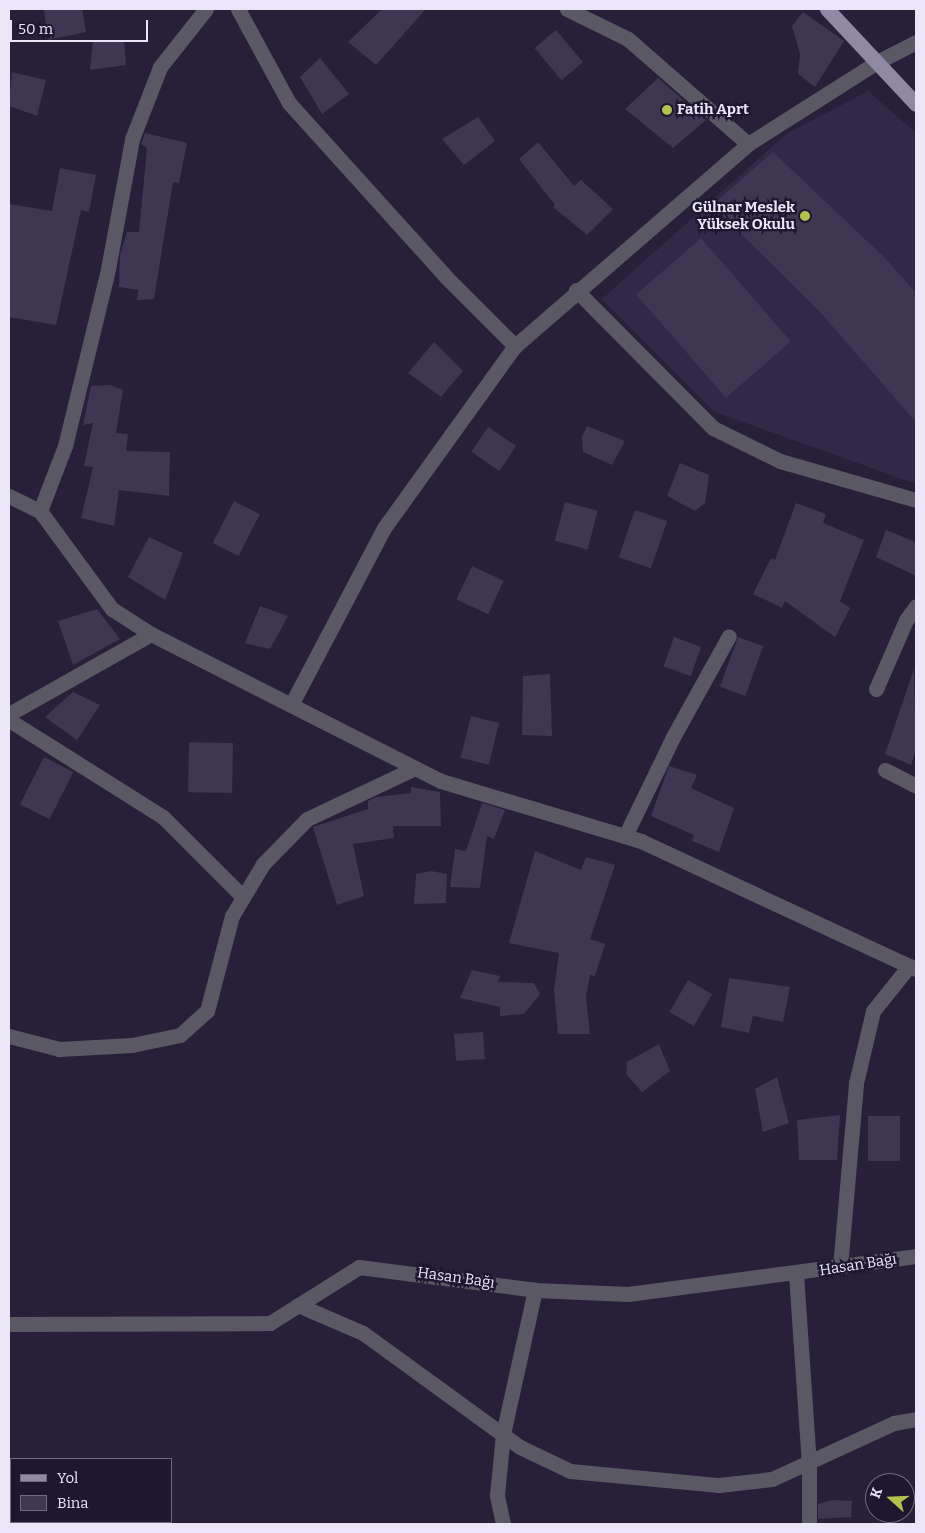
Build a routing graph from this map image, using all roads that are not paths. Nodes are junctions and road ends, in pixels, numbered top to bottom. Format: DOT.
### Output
graph roads {
  1 [pos="206,9"];
  2 [pos="238,9"];
  3 [pos="567,9"];
  4 [pos="827,9"];
  5 [pos="916,42"];
  6 [pos="877,62"];
  7 [pos="916,104"];
  8 [pos="748,144"];
  9 [pos="576,290"];
  10 [pos="515,346"];
  11 [pos="9,496"];
  12 [pos="916,500"];
  13 [pos="40,511"];
  14 [pos="916,606"];
  15 [pos="151,634"];
  16 [pos="728,636"];
  17 [pos="876,689"];
  18 [pos="291,705"];
  19 [pos="9,714"];
  20 [pos="9,720"];
  21 [pos="415,768"];
  22 [pos="885,770"];
  23 [pos="916,786"];
  24 [pos="626,836"];
  25 [pos="244,897"];
  26 [pos="912,968"];
  27 [pos="9,1036"];
  28 [pos="916,1256"];
  29 [pos="840,1267"];
  30 [pos="796,1274"];
  31 [pos="535,1290"];
  32 [pos="298,1305"];
  33 [pos="9,1324"];
  34 [pos="916,1419"];
  35 [pos="502,1434"];
  36 [pos="809,1465"];
  37 [pos="503,1524"];
  38 [pos="809,1524"];
  1 -- 13 [label="street"];
  2 -- 10 [label="street"];
  3 -- 8 [label="street"];
  4 -- 6 [label="main road"];
  5 -- 6 [label="street"];
  6 -- 7 [label="main road"];
  6 -- 8 [label="street"];
  8 -- 9 [label="street"];
  9 -- 10 [label="street"];
  9 -- 12 [label="street"];
  10 -- 18 [label="street"];
  11 -- 13 [label="street"];
  13 -- 15 [label="street"];
  14 -- 17 [label="street"];
  15 -- 18 [label="street"];
  15 -- 19 [label="street"];
  16 -- 24 [label="street"];
  18 -- 21 [label="street"];
  20 -- 25 [label="street"];
  21 -- 24 [label="street"];
  21 -- 25 [label="street"];
  22 -- 23 [label="street"];
  24 -- 26 [label="street"];
  25 -- 27 [label="street"];
  26 -- 29 [label="street"];
  28 -- 29 [label="street, Hasan Bağı"];
  29 -- 30 [label="street, Hasan Bağı"];
  30 -- 31 [label="street, Hasan Bağı"];
  30 -- 36 [label="street"];
  31 -- 32 [label="street, Hasan Bağı"];
  31 -- 35 [label="street"];
  32 -- 33 [label="street, Hasan Bağı"];
  32 -- 35 [label="street"];
  34 -- 36 [label="street"];
  35 -- 36 [label="street"];
  35 -- 37 [label="street"];
  36 -- 38 [label="street"];
}
